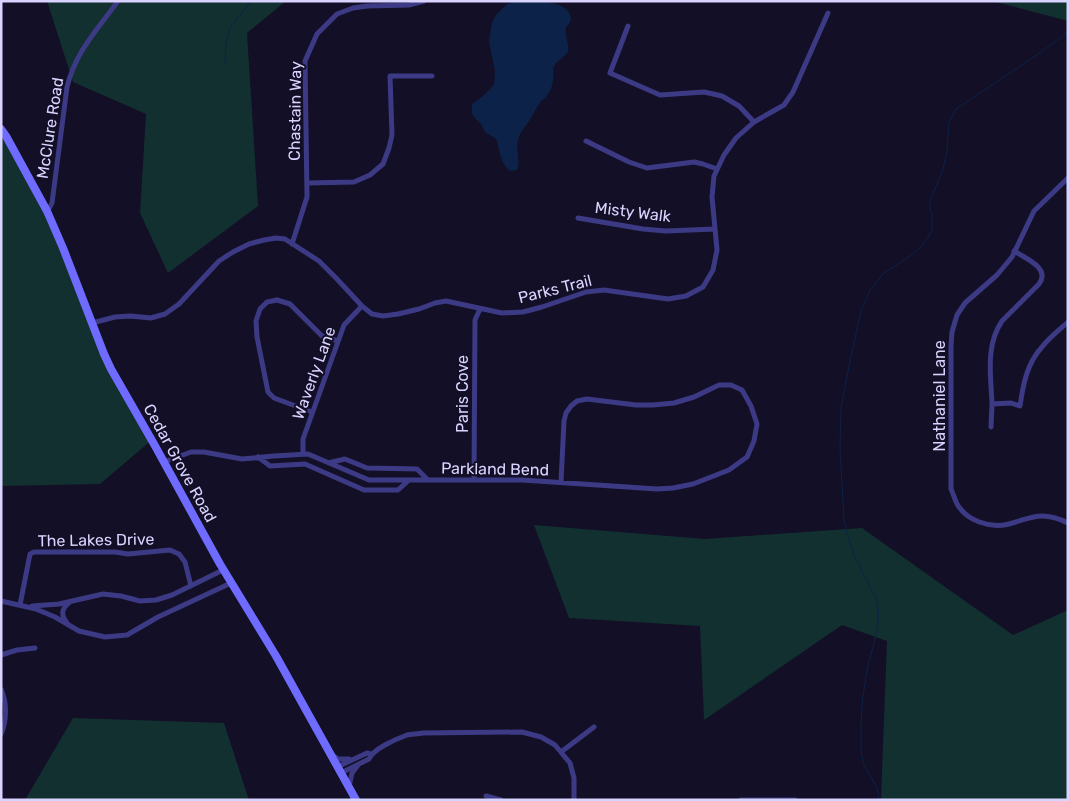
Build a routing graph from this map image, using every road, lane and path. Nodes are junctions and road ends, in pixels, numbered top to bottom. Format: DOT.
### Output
graph roads {
  1 [pos="118,1"];
  2 [pos="424,1"];
  3 [pos="828,14"];
  4 [pos="628,26"];
  5 [pos="432,76"];
  6 [pos="754,122"];
  7 [pos="1,129"];
  8 [pos="586,141"];
  9 [pos="717,169"];
  10 [pos="1068,178"];
  11 [pos="307,183"];
  12 [pos="47,211"];
  13 [pos="578,218"];
  14 [pos="715,229"];
  15 [pos="292,244"];
  16 [pos="1014,251"];
  17 [pos="362,306"];
  18 [pos="480,308"];
  19 [pos="1068,322"];
  20 [pos="92,323"];
  21 [pos="338,341"];
  22 [pos="992,404"];
  23 [pos="312,412"];
  24 [pos="991,427"];
  25 [pos="303,454"];
  26 [pos="258,457"];
  27 [pos="164,462"];
  28 [pos="328,463"];
  29 [pos="409,480"];
  30 [pos="428,480"];
  31 [pos="474,480"];
  32 [pos="561,482"];
  33 [pos="1068,523"];
  34 [pos="223,570"];
  35 [pos="231,583"];
  36 [pos="191,586"];
  37 [pos="1,601"];
  38 [pos="71,601"];
  39 [pos="20,605"];
  40 [pos="27,607"];
  41 [pos="67,624"];
  42 [pos="35,648"];
  43 [pos="1,655"];
  44 [pos="1,689"];
  45 [pos="594,727"];
  46 [pos="1,734"];
  47 [pos="561,752"];
  48 [pos="330,753"];
  49 [pos="371,754"];
  50 [pos="357,758"];
  51 [pos="359,764"];
  52 [pos="339,770"];
  53 [pos="349,787"];
  54 [pos="486,796"];
  55 [pos="356,800"];
  56 [pos="501,800"];
  57 [pos="574,800"];
  58 [pos="741,800"];
  59 [pos="795,800"];
  1 -- 12 [label="street, McClure Road"];
  2 -- 11 [label="street, Chastain Way"];
  3 -- 6 [label="street, Parks Trail"];
  4 -- 6 [label="street"];
  5 -- 11 [label="street"];
  6 -- 9 [label="street, Parks Trail"];
  7 -- 12 [label="main road, Cedar Grove Road"];
  8 -- 9 [label="street"];
  9 -- 14 [label="street, Parks Trail"];
  10 -- 16 [label="street, Nathaniel Lane"];
  11 -- 15 [label="street, Chastain Way"];
  12 -- 20 [label="main road, Cedar Grove Road"];
  13 -- 14 [label="street, Misty Walk"];
  14 -- 18 [label="street, Parks Trail"];
  15 -- 17 [label="street, Parks Trail"];
  15 -- 20 [label="street, Parks Trail"];
  16 -- 22 [label="street"];
  16 -- 33 [label="street, Nathaniel Lane"];
  17 -- 18 [label="street, Parks Trail"];
  17 -- 21 [label="street, Waverly Lane"];
  18 -- 31 [label="street, Paris Cove"];
  19 -- 22 [label="street"];
  20 -- 27 [label="main road, Cedar Grove Road"];
  21 -- 23 [label="street, Waverly Lane"];
  21 -- 23 [label="street"];
  22 -- 24 [label="street"];
  23 -- 25 [label="street, Waverly Lane"];
  25 -- 26 [label="street, Parkland Bend"];
  25 -- 28 [label="street, Parkland Bend"];
  26 -- 27 [label="street, Parkland Bend"];
  26 -- 29 [label="street, Parkland Bend"];
  27 -- 34 [label="main road, Cedar Grove Road"];
  28 -- 29 [label="street, Parkland Bend"];
  28 -- 30 [label="street, Parkland Bend"];
  29 -- 30 [label="street, Parkland Bend"];
  30 -- 31 [label="street, Parkland Bend"];
  31 -- 32 [label="street, Parkland Bend"];
  32 -- 32 [label="street, Parkland Bend"];
  34 -- 35 [label="main road, Cedar Grove Road"];
  34 -- 36 [label="street"];
  35 -- 41 [label="street"];
  35 -- 48 [label="main road, Cedar Grove Road"];
  36 -- 38 [label="street"];
  36 -- 39 [label="street, The Lakes Drive"];
  37 -- 39 [label="street"];
  38 -- 40 [label="street"];
  38 -- 41 [label="street"];
  39 -- 40 [label="street"];
  40 -- 41 [label="street"];
  42 -- 43 [label="street"];
  44 -- 46 [label="street"];
  45 -- 47 [label="street"];
  47 -- 49 [label="street"];
  47 -- 57 [label="street"];
  48 -- 50 [label="street"];
  48 -- 52 [label="main road, Cedar Grove Road"];
  49 -- 50 [label="street"];
  49 -- 51 [label="street"];
  50 -- 52 [label="street"];
  51 -- 52 [label="street"];
  51 -- 53 [label="street"];
  52 -- 53 [label="main road, Cedar Grove Road"];
  53 -- 55 [label="main road, Cedar Grove Road"];
  54 -- 56 [label="street"];
  58 -- 59 [label="street"];
}
